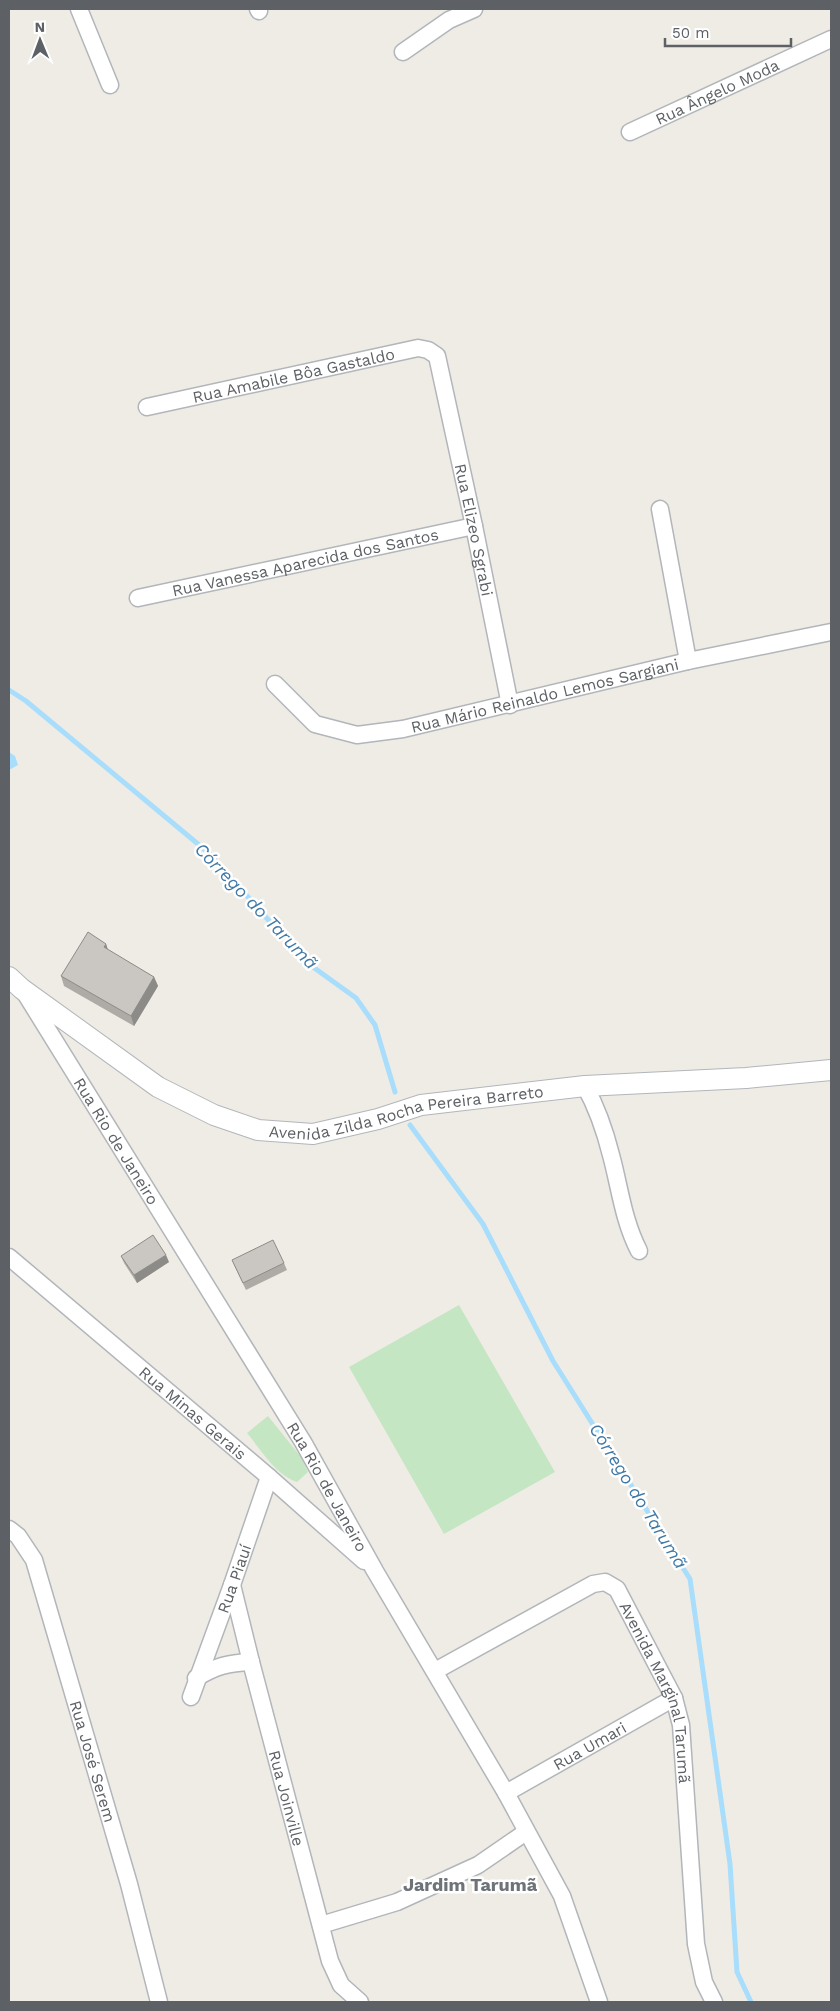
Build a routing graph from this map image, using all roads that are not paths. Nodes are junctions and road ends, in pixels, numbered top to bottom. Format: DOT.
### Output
graph roads {
  1 [pos="79,9"];
  2 [pos="474,9"];
  3 [pos="831,39"];
  4 [pos="403,52"];
  5 [pos="110,85"];
  6 [pos="630,132"];
  7 [pos="437,356"];
  8 [pos="147,407"];
  9 [pos="660,508"];
  10 [pos="474,526"];
  11 [pos="138,598"];
  12 [pos="831,632"];
  13 [pos="688,661"];
  14 [pos="275,684"];
  15 [pos="510,705"];
  16 [pos="16,983"];
  17 [pos="831,1070"];
  18 [pos="586,1086"];
  19 [pos="639,1251"];
  20 [pos="9,1257"];
  21 [pos="269,1477"];
  22 [pos="9,1529"];
  23 [pos="375,1571"];
  24 [pos="232,1585"];
  25 [pos="250,1662"];
  26 [pos="435,1671"];
  27 [pos="196,1678"];
  28 [pos="191,1697"];
  29 [pos="674,1698"];
  30 [pos="506,1793"];
  31 [pos="526,1832"];
  32 [pos="321,1925"];
  33 [pos="159,2002"];
  34 [pos="360,2002"];
  35 [pos="599,2002"];
  36 [pos="714,2002"];
  1 -- 5 [label="street"];
  2 -- 4 [label="street"];
  3 -- 6 [label="street, Rua Ângelo Moda"];
  7 -- 8 [label="street, Rua Amabile Bôa Gastaldo"];
  7 -- 10 [label="street, Rua Elizeo Sgrabi"];
  9 -- 13 [label="street"];
  10 -- 11 [label="street, Rua Vanessa Aparecida dos Santos"];
  10 -- 15 [label="street, Rua Elizeo Sgrabi"];
  12 -- 13 [label="street, Rua Mário Reinaldo Lemos Sargiani"];
  13 -- 15 [label="street, Rua Mário Reinaldo Lemos Sargiani"];
  14 -- 15 [label="street, Rua Mário Reinaldo Lemos Sargiani"];
  16 -- 18 [label="street, Avenida Zilda Rocha Pereira Barreto"];
  16 -- 23 [label="street, Rua Rio de Janeiro"];
  17 -- 18 [label="street, Avenida Zilda Rocha Pereira Barreto"];
  18 -- 19 [label="street"];
  20 -- 21 [label="street, Rua Minas Gerais"];
  21 -- 23 [label="street, Rua Minas Gerais"];
  21 -- 24 [label="street, Rua Piauí"];
  22 -- 33 [label="street, Rua José Serem"];
  23 -- 26 [label="street, Rua Rio de Janeiro"];
  24 -- 25 [label="street, Rua Joinville"];
  24 -- 27 [label="street, Rua Piauí"];
  25 -- 27 [label="street"];
  25 -- 32 [label="street, Rua Joinville"];
  26 -- 29 [label="street, Avenida Marginal Tarumã"];
  26 -- 30 [label="street, Rua Rio de Janeiro"];
  27 -- 28 [label="street, Rua Piauí"];
  29 -- 30 [label="street, Rua Umari"];
  29 -- 36 [label="street, Avenida Marginal Tarumã"];
  30 -- 31 [label="street, Rua Rio de Janeiro"];
  31 -- 32 [label="street"];
  31 -- 35 [label="street, Rua Rio de Janeiro"];
  32 -- 34 [label="street, Rua Joinville"];
}
